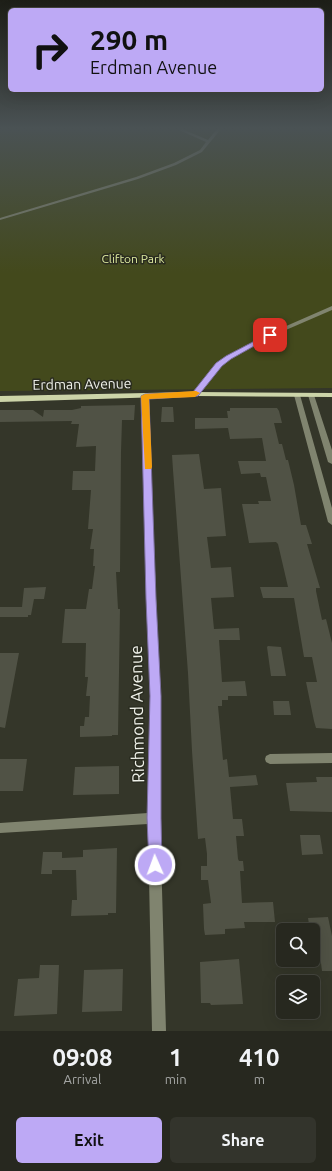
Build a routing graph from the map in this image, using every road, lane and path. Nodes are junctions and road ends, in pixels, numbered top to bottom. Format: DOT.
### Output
graph roads {
  1 [pos="136,177"];
  2 [pos="0,219"];
  3 [pos="332,308"];
  4 [pos="195,394"];
  5 [pos="297,395"];
  6 [pos="311,395"];
  7 [pos="332,395"];
  8 [pos="145,396"];
  9 [pos="0,399"];
  10 [pos="332,462"];
  11 [pos="332,522"];
  12 [pos="332,758"];
  13 [pos="270,759"];
  14 [pos="154,818"];
  15 [pos="0,828"];
  16 [pos="159,1031"];
  1 -- 2 [label="street"];
  3 -- 4 [label="street"];
  4 -- 5 [label="main road, Erdman Avenue"];
  4 -- 8 [label="main road, Erdman Avenue"];
  5 -- 6 [label="main road, Erdman Avenue"];
  5 -- 11 [label="street"];
  6 -- 7 [label="main road, Erdman Avenue"];
  6 -- 10 [label="street"];
  8 -- 9 [label="main road, Erdman Avenue"];
  8 -- 14 [label="street, Richmond Avenue"];
  12 -- 13 [label="street"];
  14 -- 15 [label="street"];
  14 -- 16 [label="street, Richmond Avenue"];
}
